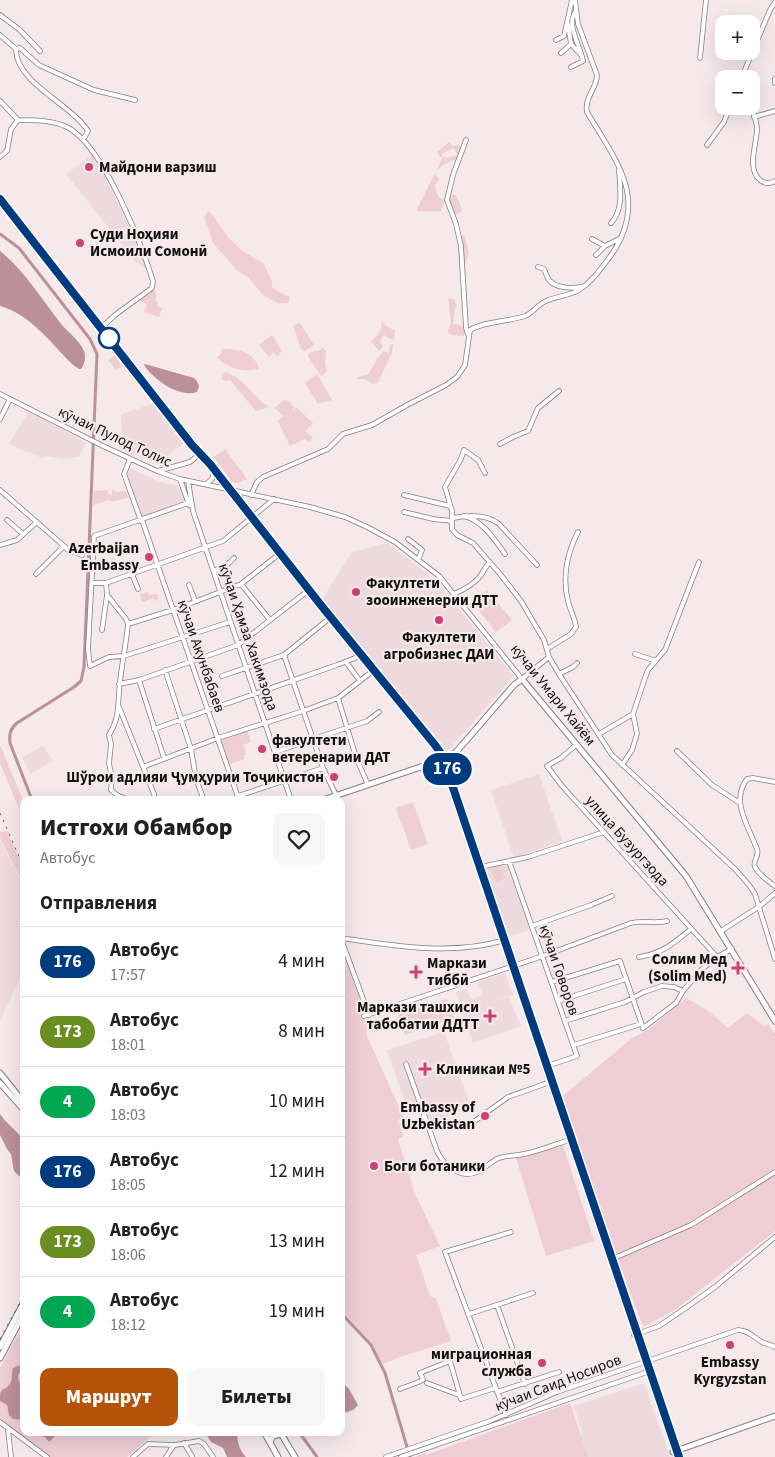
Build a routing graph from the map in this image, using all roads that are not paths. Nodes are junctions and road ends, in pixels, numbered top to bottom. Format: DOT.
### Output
graph roads {
  1 [pos="573,0"];
  2 [pos="706,0"];
  3 [pos="775,2"];
  4 [pos="576,11"];
  5 [pos="0,15"];
  6 [pos="567,17"];
  7 [pos="0,35"];
  8 [pos="556,40"];
  9 [pos="570,44"];
  10 [pos="16,49"];
  11 [pos="40,51"];
  12 [pos="561,53"];
  13 [pos="582,56"];
  14 [pos="700,58"];
  15 [pos="571,67"];
  16 [pos="745,70"];
  17 [pos="135,100"];
  18 [pos="0,101"];
  19 [pos="775,111"];
  20 [pos="727,115"];
  21 [pos="754,117"];
  22 [pos="18,120"];
  23 [pos="84,138"];
  24 [pos="466,140"];
  25 [pos="707,145"];
  26 [pos="0,157"];
  27 [pos="619,167"];
  28 [pos="775,181"];
  29 [pos="0,199"];
  30 [pos="611,222"];
  31 [pos="621,238"];
  32 [pos="592,239"];
  33 [pos="605,246"];
  34 [pos="596,256"];
  35 [pos="538,267"];
  36 [pos="584,286"];
  37 [pos="101,328"];
  38 [pos="468,336"];
  39 [pos="559,391"];
  40 [pos="0,394"];
  41 [pos="10,399"];
  42 [pos="0,419"];
  43 [pos="500,444"];
  44 [pos="200,454"];
  45 [pos="130,459"];
  46 [pos="157,471"];
  47 [pos="485,473"];
  48 [pos="213,475"];
  49 [pos="180,479"];
  50 [pos="188,481"];
  51 [pos="205,484"];
  52 [pos="227,489"];
  53 [pos="0,490"];
  54 [pos="251,495"];
  55 [pos="404,495"];
  56 [pos="274,499"];
  57 [pos="188,503"];
  58 [pos="450,506"];
  59 [pos="193,511"];
  60 [pos="404,512"];
  61 [pos="462,516"];
  62 [pos="251,519"];
  63 [pos="452,519"];
  64 [pos="7,520"];
  65 [pos="142,520"];
  66 [pos="37,522"];
  67 [pos="578,532"];
  68 [pos="23,534"];
  69 [pos="408,538"];
  70 [pos="0,545"];
  71 [pos="64,546"];
  72 [pos="206,548"];
  73 [pos="82,554"];
  74 [pos="505,554"];
  75 [pos="278,555"];
  76 [pos="234,558"];
  77 [pos="418,560"];
  78 [pos="490,562"];
  79 [pos="699,562"];
  80 [pos="157,565"];
  81 [pos="537,565"];
  82 [pos="214,571"];
  83 [pos="36,574"];
  84 [pos="132,574"];
  85 [pos="298,578"];
  86 [pos="92,583"];
  87 [pos="106,583"];
  88 [pos="241,584"];
  89 [pos="189,585"];
  90 [pos="138,589"];
  91 [pos="308,591"];
  92 [pos="221,592"];
  93 [pos="454,594"];
  94 [pos="107,595"];
  95 [pos="195,602"];
  96 [pos="173,610"];
  97 [pos="330,618"];
  98 [pos="270,620"];
  99 [pos="230,622"];
  100 [pos="128,624"];
  101 [pos="102,630"];
  102 [pos="182,637"];
  103 [pos="238,645"];
  104 [pos="547,649"];
  105 [pos="360,654"];
  106 [pos="635,654"];
  107 [pos="284,655"];
  108 [pos="124,656"];
  109 [pos="549,657"];
  110 [pos="192,661"];
  111 [pos="656,661"];
  112 [pos="346,662"];
  113 [pos="577,663"];
  114 [pos="246,668"];
  115 [pos="165,670"];
  116 [pos="373,671"];
  117 [pos="559,674"];
  118 [pos="222,676"];
  119 [pos="522,679"];
  120 [pos="138,680"];
  121 [pos="293,680"];
  122 [pos="360,681"];
  123 [pos="119,684"];
  124 [pos="255,692"];
  125 [pos="338,698"];
  126 [pos="119,706"];
  127 [pos="208,709"];
  128 [pos="303,711"];
  129 [pos="379,712"];
  130 [pos="633,714"];
  131 [pos="181,719"];
  132 [pos="265,723"];
  133 [pos="154,728"];
  134 [pos="348,728"];
  135 [pos="599,734"];
  136 [pos="218,738"];
  137 [pos="312,739"];
  138 [pos="576,745"];
  139 [pos="191,749"];
  140 [pos="677,751"];
  141 [pos="275,752"];
  142 [pos="164,758"];
  143 [pos="442,761"];
  144 [pos="622,765"];
  145 [pos="143,767"];
  146 [pos="323,768"];
  147 [pos="284,780"];
  148 [pos="775,782"];
  149 [pos="368,785"];
  150 [pos="336,795"];
  151 [pos="119,796"];
  152 [pos="154,796"];
  153 [pos="202,796"];
  154 [pos="237,796"];
  155 [pos="243,796"];
  156 [pos="290,796"];
  157 [pos="740,803"];
  158 [pos="604,832"];
  159 [pos="476,860"];
  160 [pos="509,861"];
  161 [pos="480,866"];
  162 [pos="775,886"];
  163 [pos="775,893"];
  164 [pos="612,896"];
  165 [pos="760,906"];
  166 [pos="667,921"];
  167 [pos="532,926"];
  168 [pos="691,929"];
  169 [pos="721,931"];
  170 [pos="345,940"];
  171 [pos="503,940"];
  172 [pos="732,949"];
  173 [pos="345,950"];
  174 [pos="543,956"];
  175 [pos="639,957"];
  176 [pos="717,957"];
  177 [pos="775,959"];
  178 [pos="512,966"];
  179 [pos="626,979"];
  180 [pos="552,982"];
  181 [pos="683,991"];
  182 [pos="632,999"];
  183 [pos="558,1001"];
  184 [pos="369,1015"];
  185 [pos="364,1016"];
  186 [pos="530,1021"];
  187 [pos="565,1021"];
  188 [pos="775,1021"];
  189 [pos="642,1026"];
  190 [pos="574,1045"];
  191 [pos="406,1064"];
  192 [pos="548,1066"];
  193 [pos="0,1073"];
  194 [pos="2,1082"];
  195 [pos="551,1082"];
  196 [pos="20,1099"];
  197 [pos="20,1105"];
  198 [pos="468,1126"];
  199 [pos="570,1140"];
  200 [pos="775,1172"];
  201 [pos="511,1232"];
  202 [pos="775,1237"];
  203 [pos="603,1238"];
  204 [pos="612,1259"];
  205 [pos="619,1286"];
  206 [pos="533,1293"];
  207 [pos="497,1305"];
  208 [pos="20,1310"];
  209 [pos="468,1314"];
  210 [pos="20,1320"];
  211 [pos="636,1334"];
  212 [pos="0,1347"];
  213 [pos="775,1347"];
  214 [pos="0,1358"];
  215 [pos="645,1363"];
  216 [pos="648,1371"];
  217 [pos="559,1372"];
  218 [pos="428,1383"];
  219 [pos="525,1384"];
  220 [pos="400,1389"];
  221 [pos="496,1390"];
  222 [pos="548,1396"];
  223 [pos="460,1397"];
  224 [pos="540,1399"];
  225 [pos="551,1404"];
  226 [pos="542,1407"];
  227 [pos="506,1415"];
  228 [pos="775,1416"];
  229 [pos="0,1422"];
  230 [pos="8,1429"];
  231 [pos="476,1429"];
  232 [pos="266,1436"];
  233 [pos="273,1436"];
  234 [pos="283,1436"];
  235 [pos="270,1442"];
  236 [pos="184,1443"];
  237 [pos="174,1445"];
  238 [pos="676,1454"];
  239 [pos="400,1455"];
  240 [pos="192,1456"];
  241 [pos="11,1457"];
  242 [pos="46,1457"];
  243 [pos="133,1457"];
  244 [pos="166,1457"];
  245 [pos="214,1457"];
  246 [pos="278,1457"];
  247 [pos="295,1457"];
  248 [pos="386,1457"];
  1 -- 4 [label="street"];
  1 -- 6 [label="street"];
  2 -- 14 [label="street"];
  3 -- 16 [label="street"];
  4 -- 13 [label="street"];
  4 -- 27 [label="street"];
  5 -- 11 [label="street"];
  6 -- 8 [label="street"];
  6 -- 9 [label="street"];
  7 -- 10 [label="street"];
  9 -- 12 [label="street"];
  9 -- 13 [label="street"];
  10 -- 17 [label="street"];
  10 -- 23 [label="street"];
  13 -- 15 [label="street"];
  18 -- 22 [label="street"];
  19 -- 21 [label="street"];
  20 -- 25 [label="street"];
  21 -- 28 [label="street"];
  22 -- 26 [label="street"];
  22 -- 37 [label="street"];
  24 -- 38 [label="street"];
  27 -- 30 [label="street"];
  27 -- 31 [label="street"];
  29 -- 37 [label="highway"];
  31 -- 33 [label="street"];
  31 -- 36 [label="street"];
  32 -- 33 [label="street"];
  33 -- 34 [label="street"];
  35 -- 36 [label="street"];
  36 -- 38 [label="street"];
  37 -- 44 [label="highway"];
  38 -- 54 [label="street"];
  39 -- 43 [label="street"];
  40 -- 41 [label="street, кӯчаи Пулод Толис"];
  41 -- 42 [label="street"];
  41 -- 45 [label="street, кӯчаи Пулод Толис"];
  44 -- 46 [label="street"];
  44 -- 48 [label="highway"];
  44 -- 52 [label="highway"];
  45 -- 46 [label="street, кӯчаи Пулод Толис"];
  45 -- 65 [label="street, кӯчаи Акунбабаев"];
  46 -- 49 [label="street, кӯчаи Пулод Толис"];
  47 -- 58 [label="street"];
  48 -- 51 [label="street"];
  48 -- 52 [label="highway"];
  49 -- 50 [label="street, кӯчаи Пулод Толис"];
  49 -- 57 [label="street"];
  50 -- 51 [label="street, кӯчаи Пулод Толис"];
  50 -- 59 [label="street, кӯчаи Ҳамза Хакимзода"];
  51 -- 52 [label="street, кӯчаи Пулод Толис"];
  52 -- 54 [label="street, кӯчаи Умари Хайём"];
  52 -- 62 [label="highway"];
  53 -- 66 [label="street"];
  54 -- 56 [label="street, кӯчаи Умари Хайём"];
  55 -- 58 [label="street"];
  56 -- 62 [label="street"];
  56 -- 77 [label="street, кӯчаи Умари Хайём"];
  57 -- 59 [label="street"];
  57 -- 65 [label="street"];
  58 -- 63 [label="street"];
  59 -- 72 [label="street, кӯчаи Ҳамза Хакимзода"];
  60 -- 63 [label="street"];
  61 -- 63 [label="street"];
  61 -- 74 [label="street"];
  61 -- 81 [label="street"];
  62 -- 72 [label="street"];
  62 -- 75 [label="highway"];
  62 -- 85 [label="highway"];
  63 -- 78 [label="street"];
  64 -- 68 [label="street"];
  65 -- 80 [label="street, кӯчаи Акунбабаев"];
  65 -- 86 [label="street"];
  66 -- 68 [label="street"];
  66 -- 71 [label="street"];
  67 -- 104 [label="street"];
  68 -- 70 [label="street"];
  69 -- 77 [label="street"];
  71 -- 73 [label="street"];
  71 -- 83 [label="street"];
  72 -- 80 [label="street"];
  72 -- 82 [label="street, кӯчаи Ҳамза Хакимзода"];
  75 -- 85 [label="highway"];
  75 -- 88 [label="street"];
  76 -- 82 [label="street"];
  77 -- 93 [label="street, кӯчаи Умари Хайём"];
  78 -- 93 [label="street"];
  78 -- 104 [label="street"];
  79 -- 111 [label="street"];
  80 -- 84 [label="street"];
  80 -- 96 [label="street, кӯчаи Акунбабаев"];
  82 -- 92 [label="street, кӯчаи Ҳамза Хакимзода"];
  84 -- 87 [label="street"];
  84 -- 90 [label="street"];
  85 -- 91 [label="highway"];
  86 -- 87 [label="street"];
  86 -- 108 [label="street"];
  87 -- 94 [label="street"];
  88 -- 92 [label="street"];
  88 -- 98 [label="street"];
  89 -- 95 [label="street"];
  91 -- 97 [label="highway"];
  91 -- 98 [label="street"];
  92 -- 95 [label="street"];
  92 -- 99 [label="street, кӯчаи Ҳамза Хакимзода"];
  93 -- 119 [label="street, кӯчаи Умари Хайём"];
  94 -- 100 [label="street"];
  94 -- 101 [label="street"];
  95 -- 96 [label="street"];
  96 -- 100 [label="street"];
  96 -- 102 [label="street, кӯчаи Акунбабаев"];
  97 -- 105 [label="highway"];
  97 -- 107 [label="street"];
  98 -- 103 [label="street"];
  99 -- 102 [label="street"];
  99 -- 103 [label="street, кӯчаи Ҳамза Хакимзода"];
  100 -- 108 [label="street"];
  102 -- 108 [label="street"];
  102 -- 110 [label="street, кӯчаи Акунбабаев"];
  103 -- 110 [label="street"];
  103 -- 114 [label="street, кӯчаи Ҳамза Хакимзода"];
  104 -- 109 [label="street"];
  105 -- 112 [label="street"];
  105 -- 116 [label="highway"];
  106 -- 111 [label="street"];
  107 -- 114 [label="street"];
  107 -- 121 [label="street"];
  108 -- 123 [label="street"];
  109 -- 117 [label="street"];
  109 -- 119 [label="street"];
  110 -- 115 [label="street"];
  110 -- 127 [label="street, кӯчаи Акунбабаев"];
  111 -- 130 [label="street"];
  112 -- 121 [label="street"];
  112 -- 122 [label="street"];
  113 -- 117 [label="street"];
  114 -- 118 [label="street"];
  114 -- 124 [label="street, кӯчаи Ҳамза Хакимзода"];
  115 -- 120 [label="street"];
  115 -- 131 [label="street"];
  116 -- 122 [label="street"];
  116 -- 143 [label="highway"];
  117 -- 135 [label="street"];
  119 -- 138 [label="main road, кӯчаи Умари Хайём"];
  119 -- 143 [label="main road"];
  120 -- 123 [label="street"];
  120 -- 133 [label="street"];
  121 -- 124 [label="street"];
  121 -- 128 [label="street"];
  122 -- 125 [label="street"];
  123 -- 126 [label="street"];
  124 -- 127 [label="street"];
  124 -- 132 [label="street, кӯчаи Ҳамза Хакимзода"];
  125 -- 128 [label="street"];
  125 -- 134 [label="street"];
  126 -- 145 [label="street"];
  126 -- 151 [label="street"];
  127 -- 131 [label="street"];
  127 -- 136 [label="street, кӯчаи Акунбабаев"];
  128 -- 132 [label="street"];
  128 -- 137 [label="street"];
  129 -- 134 [label="street"];
  130 -- 135 [label="street"];
  130 -- 144 [label="street"];
  131 -- 133 [label="street"];
  131 -- 139 [label="street"];
  132 -- 136 [label="street"];
  132 -- 141 [label="street, кӯчаи Ҳамза Хакимзода"];
  133 -- 142 [label="street"];
  134 -- 137 [label="street"];
  134 -- 149 [label="street"];
  135 -- 144 [label="street"];
  136 -- 139 [label="street"];
  136 -- 154 [label="street, кӯчаи Акунбабаев"];
  137 -- 141 [label="street"];
  137 -- 146 [label="street"];
  138 -- 158 [label="street, улица Бузургзода"];
  138 -- 169 [label="main road, кӯчаи Умари Хайём"];
  139 -- 142 [label="street"];
  139 -- 153 [label="street"];
  140 -- 157 [label="street"];
  141 -- 147 [label="street, кӯчаи Ҳамза Хакимзода"];
  142 -- 145 [label="street"];
  143 -- 149 [label="main road"];
  143 -- 159 [label="highway"];
  144 -- 165 [label="street"];
  145 -- 152 [label="street"];
  146 -- 147 [label="street"];
  146 -- 150 [label="street"];
  147 -- 155 [label="street"];
  147 -- 156 [label="street, кӯчаи Ҳамза Хакимзода"];
  148 -- 157 [label="street"];
  149 -- 150 [label="main road"];
  157 -- 162 [label="street"];
  158 -- 160 [label="street"];
  158 -- 168 [label="street, улица Бузургзода"];
  159 -- 161 [label="highway"];
  159 -- 171 [label="highway"];
  160 -- 161 [label="street"];
  160 -- 167 [label="street, кӯчаи Говоров"];
  161 -- 171 [label="highway"];
  163 -- 165 [label="street"];
  164 -- 167 [label="street"];
  165 -- 169 [label="street"];
  165 -- 177 [label="street"];
  166 -- 174 [label="street"];
  167 -- 174 [label="street, кӯчаи Говоров"];
  168 -- 175 [label="street"];
  168 -- 176 [label="street, улица Бузургзода"];
  169 -- 172 [label="main road, кӯчаи Умари Хайём"];
  170 -- 171 [label="street"];
  171 -- 178 [label="highway"];
  172 -- 176 [label="street"];
  172 -- 188 [label="main road, кӯчаи Умари Хайём"];
  173 -- 184 [label="street"];
  174 -- 178 [label="street"];
  174 -- 180 [label="street, кӯчаи Говоров"];
  176 -- 181 [label="street"];
  178 -- 184 [label="street"];
  178 -- 186 [label="highway"];
  179 -- 180 [label="street"];
  179 -- 182 [label="street"];
  179 -- 183 [label="street"];
  180 -- 183 [label="street, кӯчаи Говоров"];
  181 -- 182 [label="street"];
  181 -- 189 [label="street"];
  182 -- 187 [label="street"];
  182 -- 189 [label="street"];
  183 -- 187 [label="street, кӯчаи Говоров"];
  184 -- 185 [label="street"];
  186 -- 192 [label="highway"];
  186 -- 195 [label="highway"];
  187 -- 190 [label="street, кӯчаи Говоров"];
  189 -- 190 [label="street"];
  190 -- 192 [label="street"];
  191 -- 199 [label="street"];
  192 -- 195 [label="highway"];
  193 -- 194 [label="main road"];
  194 -- 196 [label="main road"];
  194 -- 197 [label="main road"];
  195 -- 198 [label="street"];
  195 -- 199 [label="highway"];
  199 -- 203 [label="highway"];
  200 -- 204 [label="street"];
  201 -- 209 [label="street"];
  202 -- 211 [label="street"];
  203 -- 204 [label="highway"];
  203 -- 205 [label="highway"];
  204 -- 205 [label="highway"];
  205 -- 211 [label="highway"];
  206 -- 207 [label="street"];
  207 -- 209 [label="street"];
  207 -- 219 [label="street"];
  208 -- 212 [label="main road"];
  209 -- 221 [label="street"];
  210 -- 214 [label="main road"];
  211 -- 215 [label="highway"];
  213 -- 215 [label="street, кӯчаи Саид Носиров"];
  215 -- 216 [label="highway"];
  215 -- 222 [label="street, кӯчаи Саид Носиров"];
  216 -- 225 [label="street, кӯчаи Саид Носиров"];
  216 -- 238 [label="highway"];
  217 -- 219 [label="street"];
  218 -- 223 [label="street"];
  219 -- 221 [label="street"];
  220 -- 223 [label="street"];
  221 -- 223 [label="street"];
  221 -- 227 [label="street"];
  222 -- 224 [label="street, кӯчаи Саид Носиров"];
  222 -- 225 [label="street"];
  224 -- 226 [label="street"];
  224 -- 227 [label="street, кӯчаи Саид Носиров"];
  225 -- 226 [label="street, кӯчаи Саид Носиров"];
  226 -- 231 [label="street, кӯчаи Саид Носиров"];
  227 -- 231 [label="street, кӯчаи Саид Носиров"];
  228 -- 238 [label="main road"];
  229 -- 230 [label="street"];
  230 -- 241 [label="street"];
  230 -- 242 [label="street"];
  231 -- 239 [label="street, кӯчаи Саид Носиров"];
  232 -- 235 [label="main road"];
  233 -- 235 [label="main road"];
  234 -- 247 [label="main road"];
  235 -- 246 [label="main road"];
  236 -- 237 [label="street"];
  236 -- 240 [label="street"];
  236 -- 245 [label="street"];
  237 -- 243 [label="street"];
  237 -- 244 [label="street"];
  239 -- 248 [label="street, кӯчаи Саид Носиров"];
}
